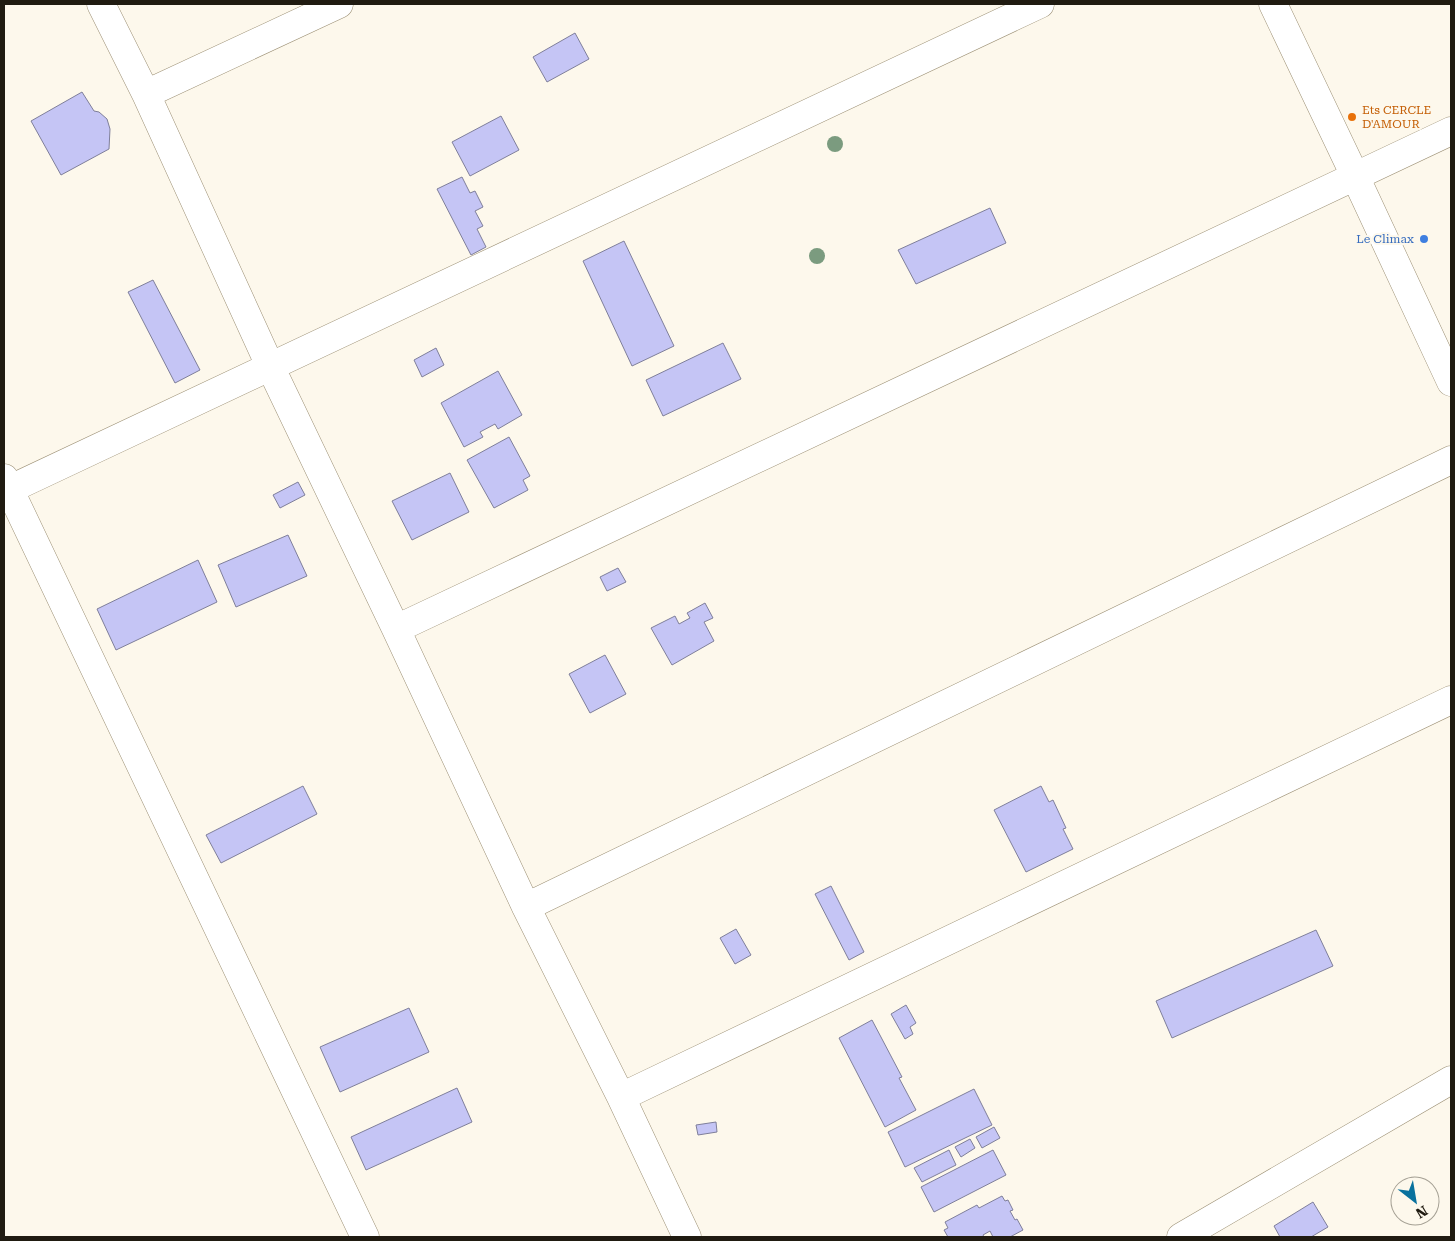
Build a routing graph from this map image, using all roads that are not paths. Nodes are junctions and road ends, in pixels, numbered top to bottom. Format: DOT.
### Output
graph roads {
  1 [pos="101,4"];
  2 [pos="339,4"];
  3 [pos="1040,4"];
  4 [pos="1272,4"];
  5 [pos="146,94"];
  6 [pos="1451,131"];
  7 [pos="1356,176"];
  8 [pos="270,366"];
  9 [pos="1451,382"];
  10 [pos="1451,460"];
  11 [pos="5,487"];
  12 [pos="396,629"];
  13 [pos="1451,700"];
  14 [pos="526,907"];
  15 [pos="1451,1080"];
  16 [pos="620,1097"];
  17 [pos="365,1237"];
  18 [pos="687,1237"];
  19 [pos="1181,1237"];
  1 -- 5 [label="street"];
  2 -- 5 [label="street"];
  3 -- 8 [label="street"];
  4 -- 7 [label="street"];
  5 -- 8 [label="street"];
  6 -- 7 [label="street"];
  7 -- 9 [label="street"];
  7 -- 12 [label="street"];
  8 -- 11 [label="street"];
  8 -- 12 [label="street"];
  10 -- 14 [label="street"];
  11 -- 17 [label="street"];
  12 -- 14 [label="street"];
  13 -- 16 [label="street"];
  14 -- 16 [label="street"];
  15 -- 19 [label="street"];
  16 -- 18 [label="street"];
}
